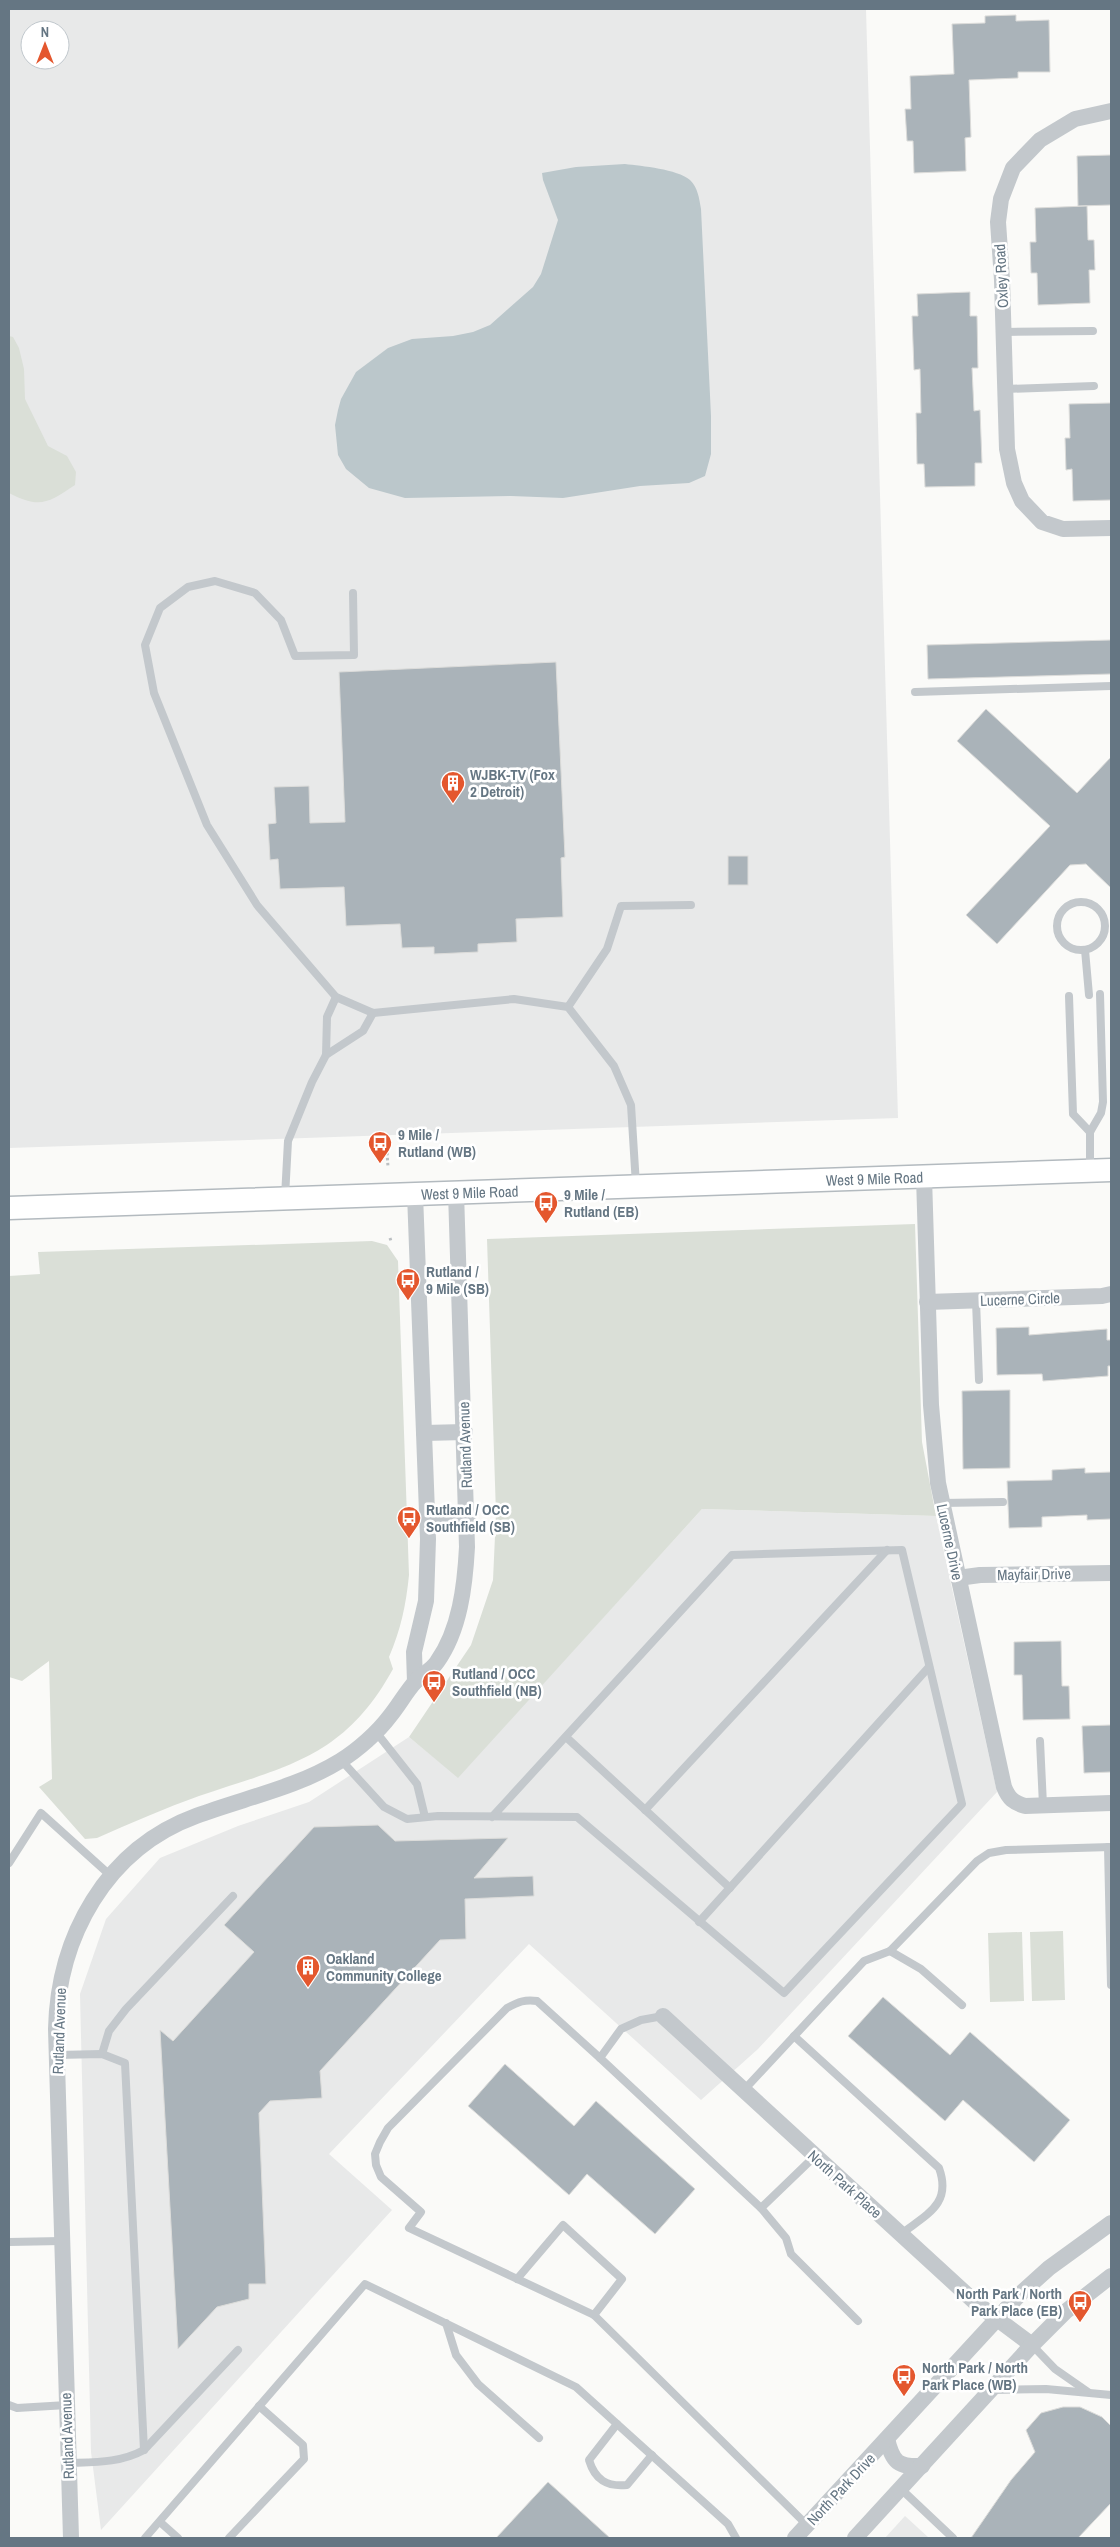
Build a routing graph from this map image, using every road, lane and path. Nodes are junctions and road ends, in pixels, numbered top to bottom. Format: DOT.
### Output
graph roads {
  1 [pos="1111,111"];
  2 [pos="1093,331"];
  3 [pos="1004,332"];
  4 [pos="1094,386"];
  5 [pos="1005,388"];
  6 [pos="1111,528"];
  7 [pos="353,593"];
  8 [pos="1111,686"];
  9 [pos="915,692"];
  10 [pos="691,905"];
  11 [pos="1085,950"];
  12 [pos="1100,994"];
  13 [pos="1089,995"];
  14 [pos="1070,996"];
  15 [pos="336,997"];
  16 [pos="568,1007"];
  17 [pos="373,1013"];
  18 [pos="326,1055"];
  19 [pos="1090,1132"];
  20 [pos="386,1138"];
  21 [pos="388,1167"];
  22 [pos="1101,1171"];
  23 [pos="924,1177"];
  24 [pos="636,1187"];
  25 [pos="456,1192"];
  26 [pos="415,1194"];
  27 [pos="285,1199"];
  28 [pos="9,1208"];
  29 [pos="1111,1294"];
  30 [pos="976,1301"];
  31 [pos="928,1302"];
  32 [pos="979,1380"];
  33 [pos="464,1432"];
  34 [pos="424,1433"];
  35 [pos="1003,1502"];
  36 [pos="942,1503"];
  37 [pos="427,1521"];
  38 [pos="468,1521"];
  39 [pos="887,1550"];
  40 [pos="1111,1573"];
  41 [pos="958,1578"];
  42 [pos="929,1667"];
  43 [pos="415,1682"];
  44 [pos="375,1731"];
  45 [pos="566,1737"];
  46 [pos="1040,1740"];
  47 [pos="340,1760"];
  48 [pos="1111,1803"];
  49 [pos="1043,1806"];
  50 [pos="645,1810"];
  51 [pos="425,1817"];
  52 [pos="492,1817"];
  53 [pos="1110,1847"];
  54 [pos="9,1864"];
  55 [pos="111,1876"];
  56 [pos="730,1888"];
  57 [pos="233,1896"];
  58 [pos="699,1922"];
  59 [pos="890,1951"];
  60 [pos="1111,1985"];
  61 [pos="962,2005"];
  62 [pos="663,2016"];
  63 [pos="794,2036"];
  64 [pos="102,2054"];
  65 [pos="56,2055"];
  66 [pos="600,2058"];
  67 [pos="743,2091"];
  68 [pos="814,2156"];
  69 [pos="761,2208"];
  70 [pos="1111,2223"];
  71 [pos="901,2234"];
  72 [pos="61,2241"];
  73 [pos="9,2242"];
  74 [pos="1111,2276"];
  75 [pos="517,2279"];
  76 [pos="594,2315"];
  77 [pos="998,2318"];
  78 [pos="858,2321"];
  79 [pos="446,2323"];
  80 [pos="1032,2345"];
  81 [pos="238,2350"];
  82 [pos="991,2390"];
  83 [pos="1090,2393"];
  84 [pos="1111,2395"];
  85 [pos="9,2405"];
  86 [pos="67,2405"];
  87 [pos="259,2406"];
  88 [pos="617,2424"];
  89 [pos="538,2438"];
  90 [pos="887,2439"];
  91 [pos="144,2450"];
  92 [pos="652,2455"];
  93 [pos="68,2463"];
  94 [pos="922,2466"];
  95 [pos="901,2489"];
  96 [pos="160,2522"];
  97 [pos="807,2526"];
  98 [pos="70,2538"];
  99 [pos="145,2538"];
  100 [pos="178,2538"];
  101 [pos="229,2538"];
  102 [pos="736,2538"];
  103 [pos="795,2538"];
  104 [pos="855,2538"];
  105 [pos="953,2538"];
  1 -- 3 [label="street, Oxley Road"];
  2 -- 3 [label="lane"];
  3 -- 5 [label="street, Oxley Road"];
  4 -- 5 [label="lane"];
  5 -- 6 [label="street, Oxley Road"];
  7 -- 15 [label="lane"];
  8 -- 9 [label="lane"];
  10 -- 16 [label="lane"];
  11 -- 11 [label="lane"];
  11 -- 13 [label="lane"];
  12 -- 19 [label="lane"];
  14 -- 19 [label="lane"];
  15 -- 17 [label="lane"];
  15 -- 18 [label="lane"];
  16 -- 17 [label="lane"];
  16 -- 24 [label="lane"];
  17 -- 18 [label="lane"];
  18 -- 27 [label="lane"];
  19 -- 22 [label="lane"];
  20 -- 21 [label="path"];
  22 -- 23 [label="main road, West 9 Mile Road"];
  23 -- 24 [label="main road, West 9 Mile Road"];
  23 -- 31 [label="street, Lucerne Drive"];
  24 -- 25 [label="main road, West 9 Mile Road"];
  25 -- 26 [label="main road, West 9 Mile Road"];
  25 -- 33 [label="street, Rutland Avenue"];
  26 -- 27 [label="main road, West 9 Mile Road"];
  26 -- 34 [label="street"];
  27 -- 28 [label="main road, West 9 Mile Road"];
  29 -- 30 [label="street, Lucerne Circle"];
  30 -- 31 [label="street, Lucerne Circle"];
  30 -- 32 [label="lane"];
  31 -- 36 [label="street, Lucerne Drive"];
  33 -- 34 [label="street"];
  33 -- 38 [label="street, Rutland Avenue"];
  34 -- 37 [label="street"];
  35 -- 36 [label="lane"];
  36 -- 41 [label="street, Lucerne Drive"];
  37 -- 38 [label="street"];
  37 -- 43 [label="street"];
  38 -- 43 [label="street, Rutland Avenue"];
  39 -- 42 [label="lane"];
  39 -- 45 [label="lane"];
  39 -- 50 [label="lane"];
  40 -- 41 [label="street, Mayfair Drive"];
  41 -- 49 [label="street, Lucerne Drive"];
  42 -- 56 [label="lane"];
  42 -- 58 [label="lane"];
  43 -- 44 [label="street, Rutland Avenue"];
  44 -- 47 [label="street, Rutland Avenue"];
  44 -- 51 [label="lane"];
  45 -- 50 [label="lane"];
  45 -- 52 [label="lane"];
  46 -- 49 [label="lane"];
  47 -- 51 [label="lane"];
  47 -- 55 [label="street, Rutland Avenue"];
  48 -- 49 [label="street, Lucerne Drive"];
  50 -- 56 [label="lane"];
  51 -- 52 [label="lane"];
  52 -- 58 [label="lane"];
  53 -- 59 [label="lane"];
  53 -- 60 [label="lane"];
  54 -- 55 [label="lane"];
  55 -- 65 [label="street, Rutland Avenue"];
  56 -- 58 [label="lane"];
  57 -- 64 [label="lane"];
  59 -- 61 [label="lane"];
  59 -- 63 [label="lane"];
  62 -- 66 [label="lane"];
  62 -- 67 [label="street, North Park Place"];
  63 -- 67 [label="lane"];
  63 -- 71 [label="lane"];
  64 -- 65 [label="lane"];
  64 -- 91 [label="lane"];
  65 -- 72 [label="street, Rutland Avenue"];
  66 -- 69 [label="lane"];
  66 -- 75 [label="lane"];
  67 -- 68 [label="street, North Park Place"];
  68 -- 69 [label="lane"];
  68 -- 71 [label="street, North Park Place"];
  69 -- 78 [label="lane"];
  70 -- 77 [label="street, North Park Drive"];
  71 -- 77 [label="street, North Park Place"];
  72 -- 73 [label="lane"];
  72 -- 86 [label="street, Rutland Avenue"];
  74 -- 80 [label="street"];
  75 -- 76 [label="lane"];
  75 -- 76 [label="lane"];
  76 -- 97 [label="lane"];
  77 -- 80 [label="street, North Park Place"];
  77 -- 90 [label="street, North Park Drive"];
  79 -- 87 [label="lane"];
  79 -- 88 [label="lane"];
  79 -- 89 [label="lane"];
  80 -- 82 [label="street"];
  80 -- 83 [label="lane"];
  81 -- 91 [label="lane"];
  82 -- 83 [label="lane"];
  82 -- 94 [label="street"];
  83 -- 84 [label="lane"];
  85 -- 86 [label="lane"];
  86 -- 93 [label="street, Rutland Avenue"];
  87 -- 96 [label="lane"];
  87 -- 101 [label="lane"];
  88 -- 92 [label="lane"];
  88 -- 92 [label="lane"];
  90 -- 94 [label="street, North Park Drive"];
  90 -- 97 [label="street, North Park Drive"];
  91 -- 93 [label="lane"];
  92 -- 102 [label="lane"];
  93 -- 98 [label="street, Rutland Avenue"];
  94 -- 95 [label="street"];
  95 -- 104 [label="street"];
  95 -- 105 [label="lane"];
  96 -- 99 [label="lane"];
  96 -- 100 [label="lane"];
  97 -- 103 [label="street, North Park Drive"];
}
